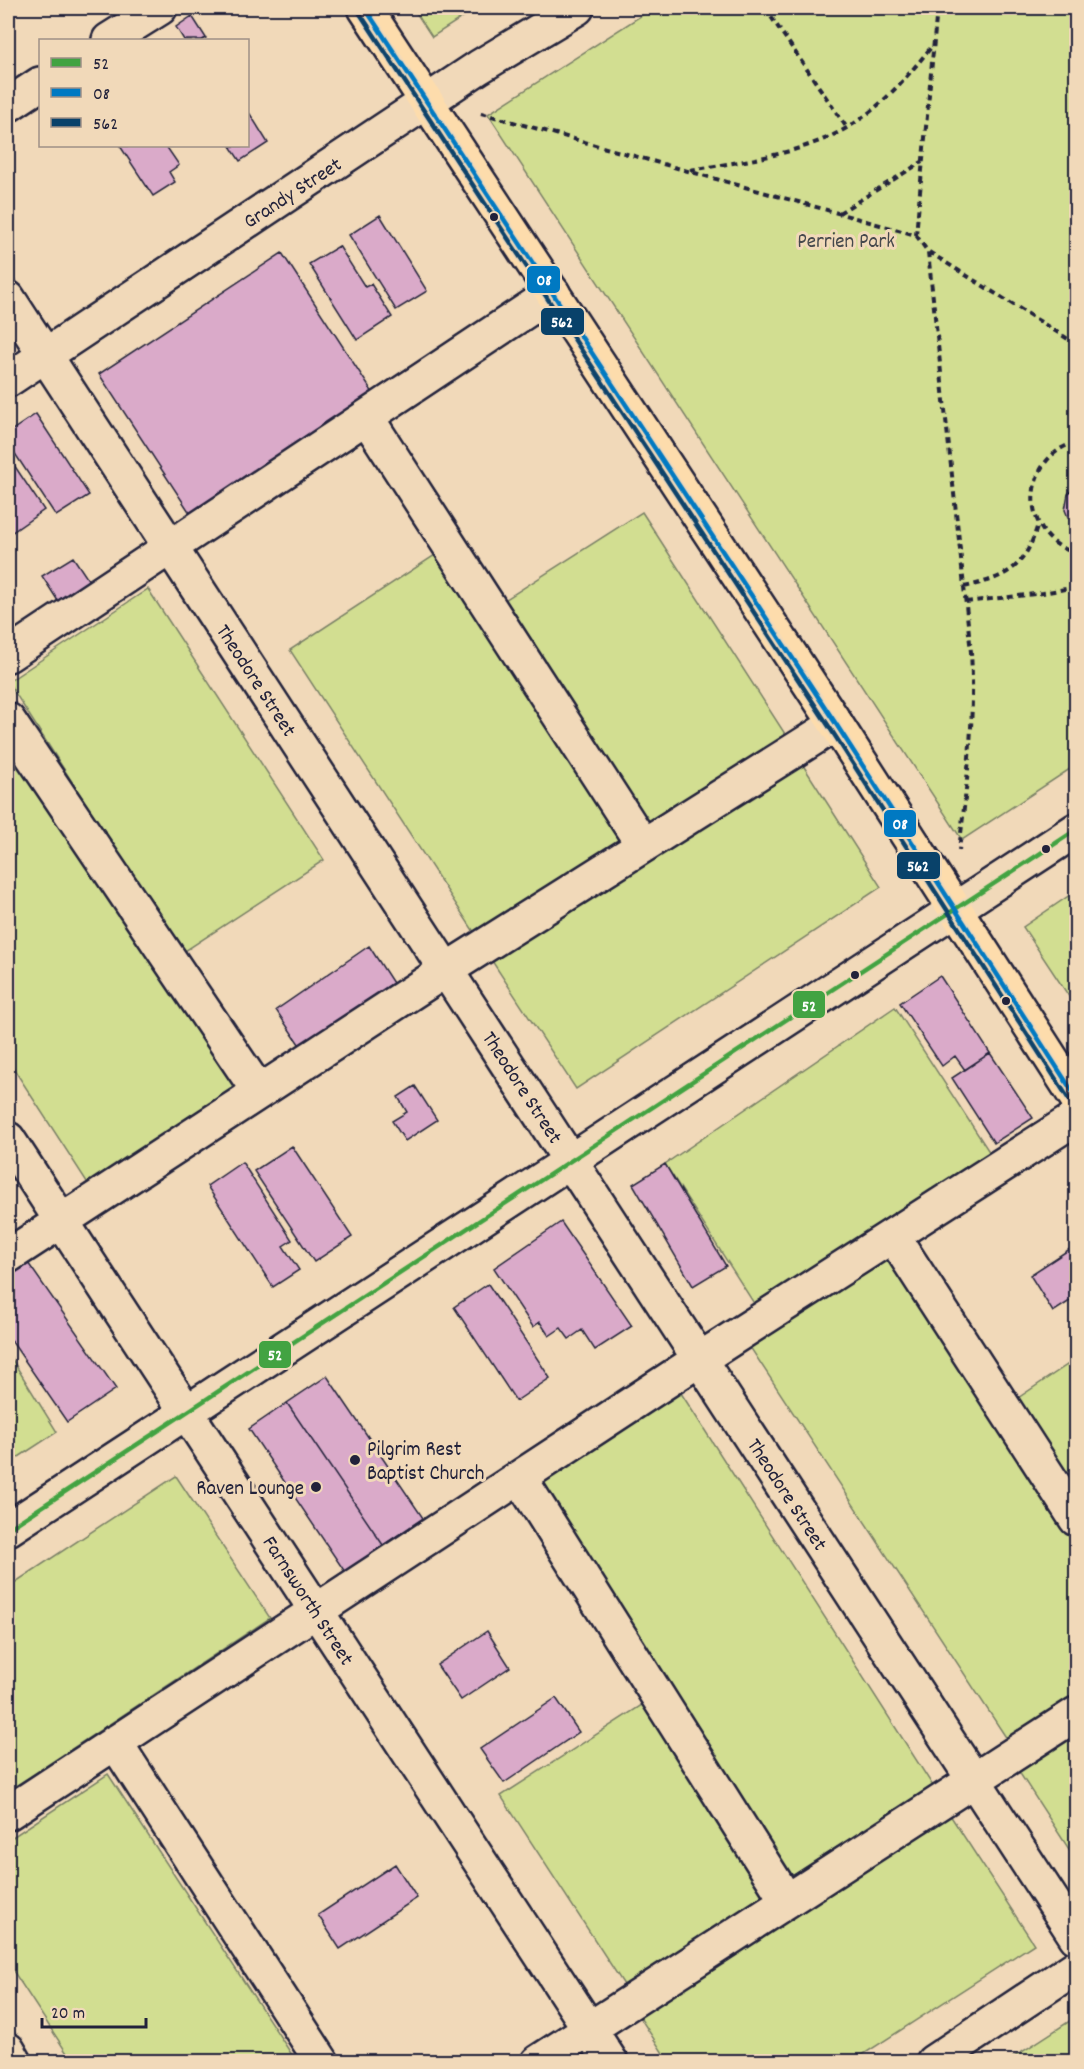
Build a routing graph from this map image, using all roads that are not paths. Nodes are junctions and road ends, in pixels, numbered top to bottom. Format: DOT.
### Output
graph roads {
  1 [pos="160,8"];
  2 [pos="365,8"];
  3 [pos="577,8"];
  4 [pos="111,39"];
  5 [pos="39,85"];
  6 [pos="428,102"];
  7 [pos="8,105"];
  8 [pos="553,293"];
  9 [pos="8,298"];
  10 [pos="45,355"];
  11 [pos="8,380"];
  12 [pos="367,418"];
  13 [pos="170,548"];
  14 [pos="8,656"];
  15 [pos="8,720"];
  16 [pos="836,724"];
  17 [pos="1077,830"];
  18 [pos="643,845"];
  19 [pos="955,910"];
  20 [pos="446,970"];
  21 [pos="259,1092"];
  22 [pos="1077,1097"];
  23 [pos="1077,1118"];
  24 [pos="8,1139"];
  25 [pos="571,1161"];
  26 [pos="62,1222"];
  27 [pos="893,1236"];
  28 [pos="8,1256"];
  29 [pos="700,1359"];
  30 [pos="187,1413"];
  31 [pos="520,1478"];
  32 [pos="1077,1519"];
  33 [pos="8,1529"];
  34 [pos="316,1611"];
  35 [pos="1077,1714"];
  36 [pos="115,1742"];
  37 [pos="974,1780"];
  38 [pos="8,1813"];
  39 [pos="787,1901"];
  40 [pos="1077,1937"];
  41 [pos="1077,1967"];
  42 [pos="588,2028"];
  43 [pos="8,2050"];
  44 [pos="15,2061"];
  45 [pos="322,2061"];
  46 [pos="538,2061"];
  47 [pos="611,2061"];
  48 [pos="933,2061"];
  1 -- 4 [label="street"];
  2 -- 6 [label="main road"];
  3 -- 6 [label="street, Grandy Street"];
  5 -- 7 [label="street"];
  6 -- 8 [label="main road"];
  6 -- 10 [label="street, Grandy Street"];
  8 -- 12 [label="street"];
  8 -- 16 [label="main road"];
  9 -- 10 [label="street, Theodore Street"];
  10 -- 11 [label="street, Grandy Street"];
  10 -- 13 [label="street, Theodore Street"];
  12 -- 13 [label="street"];
  12 -- 18 [label="street"];
  13 -- 14 [label="street"];
  13 -- 20 [label="street, Theodore Street"];
  15 -- 21 [label="street"];
  16 -- 18 [label="street"];
  16 -- 19 [label="main road"];
  17 -- 19 [label="street"];
  18 -- 20 [label="street"];
  19 -- 22 [label="main road"];
  19 -- 25 [label="street"];
  20 -- 21 [label="street"];
  20 -- 25 [label="street, Theodore Street"];
  21 -- 26 [label="street"];
  23 -- 27 [label="street"];
  24 -- 26 [label="street, Farnsworth Street"];
  25 -- 29 [label="street, Theodore Street"];
  25 -- 30 [label="street"];
  26 -- 28 [label="street"];
  26 -- 30 [label="street, Farnsworth Street"];
  27 -- 29 [label="street"];
  27 -- 32 [label="street"];
  29 -- 31 [label="street"];
  29 -- 37 [label="street, Theodore Street"];
  30 -- 33 [label="street"];
  30 -- 34 [label="street, Farnsworth Street"];
  31 -- 34 [label="street"];
  31 -- 39 [label="street"];
  34 -- 36 [label="street"];
  34 -- 42 [label="street, Farnsworth Street"];
  35 -- 37 [label="street"];
  36 -- 38 [label="street"];
  36 -- 45 [label="street"];
  37 -- 39 [label="street"];
  37 -- 40 [label="street, Theodore Street"];
  39 -- 42 [label="street"];
  41 -- 48 [label="street"];
  42 -- 46 [label="street"];
  42 -- 47 [label="street, Farnsworth Street"];
  43 -- 44 [label="street"];
}
